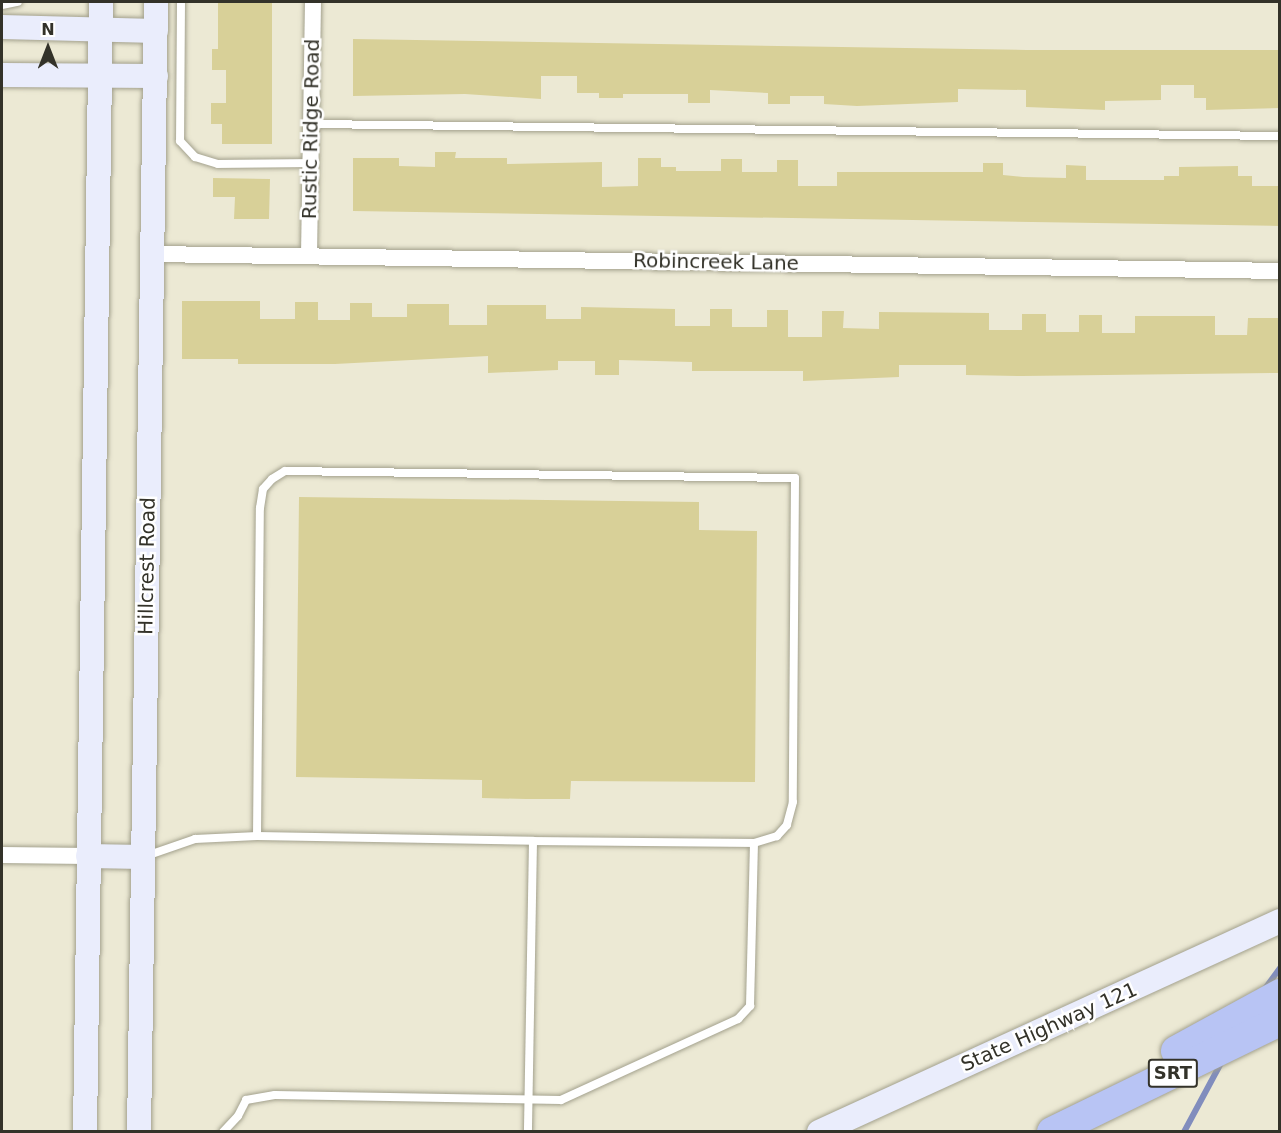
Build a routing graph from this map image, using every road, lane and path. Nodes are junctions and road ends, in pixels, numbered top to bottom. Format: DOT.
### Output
graph roads {
  1 [pos="18,2"];
  2 [pos="101,2"];
  3 [pos="156,2"];
  4 [pos="181,2"];
  5 [pos="313,2"];
  6 [pos="2,5"];
  7 [pos="2,27"];
  8 [pos="101,28"];
  9 [pos="156,31"];
  10 [pos="2,75"];
  11 [pos="100,76"];
  12 [pos="156,76"];
  13 [pos="311,124"];
  14 [pos="1280,135"];
  15 [pos="311,163"];
  16 [pos="152,254"];
  17 [pos="309,256"];
  18 [pos="1280,271"];
  19 [pos="257,836"];
  20 [pos="533,841"];
  21 [pos="754,843"];
  22 [pos="2,855"];
  23 [pos="88,856"];
  24 [pos="142,857"];
  25 [pos="1280,921"];
  26 [pos="1280,994"];
  27 [pos="1280,1021"];
  28 [pos="529,1101"];
  29 [pos="1059,1128"];
  30 [pos="85,1131"];
  31 [pos="139,1131"];
  32 [pos="223,1131"];
  33 [pos="528,1131"];
  34 [pos="819,1131"];
  1 -- 6 [label="lane"];
  2 -- 8 [label="main road"];
  3 -- 9 [label="main road, Hillcrest Road"];
  4 -- 15 [label="lane"];
  5 -- 13 [label="street, Rustic Ridge Road"];
  7 -- 8 [label="main road"];
  8 -- 9 [label="main road"];
  8 -- 11 [label="main road"];
  9 -- 12 [label="main road, Hillcrest Road"];
  10 -- 11 [label="main road"];
  11 -- 12 [label="main road"];
  11 -- 23 [label="main road"];
  12 -- 16 [label="main road, Hillcrest Road"];
  13 -- 14 [label="lane"];
  13 -- 15 [label="street, Rustic Ridge Road"];
  15 -- 17 [label="street, Rustic Ridge Road"];
  16 -- 17 [label="street, Robincreek Lane"];
  16 -- 24 [label="main road, Hillcrest Road"];
  17 -- 18 [label="street, Robincreek Lane"];
  19 -- 20 [label="lane"];
  19 -- 21 [label="lane"];
  19 -- 24 [label="lane"];
  20 -- 21 [label="lane"];
  20 -- 28 [label="lane"];
  21 -- 28 [label="lane"];
  22 -- 23 [label="street"];
  23 -- 24 [label="main road"];
  23 -- 30 [label="main road"];
  24 -- 31 [label="main road, Hillcrest Road"];
  25 -- 34 [label="main road, State Highway 121"];
  26 -- 29 [label="highway"];
  27 -- 29 [label="highway, SRT"];
  28 -- 32 [label="lane"];
  28 -- 33 [label="lane"];
}
